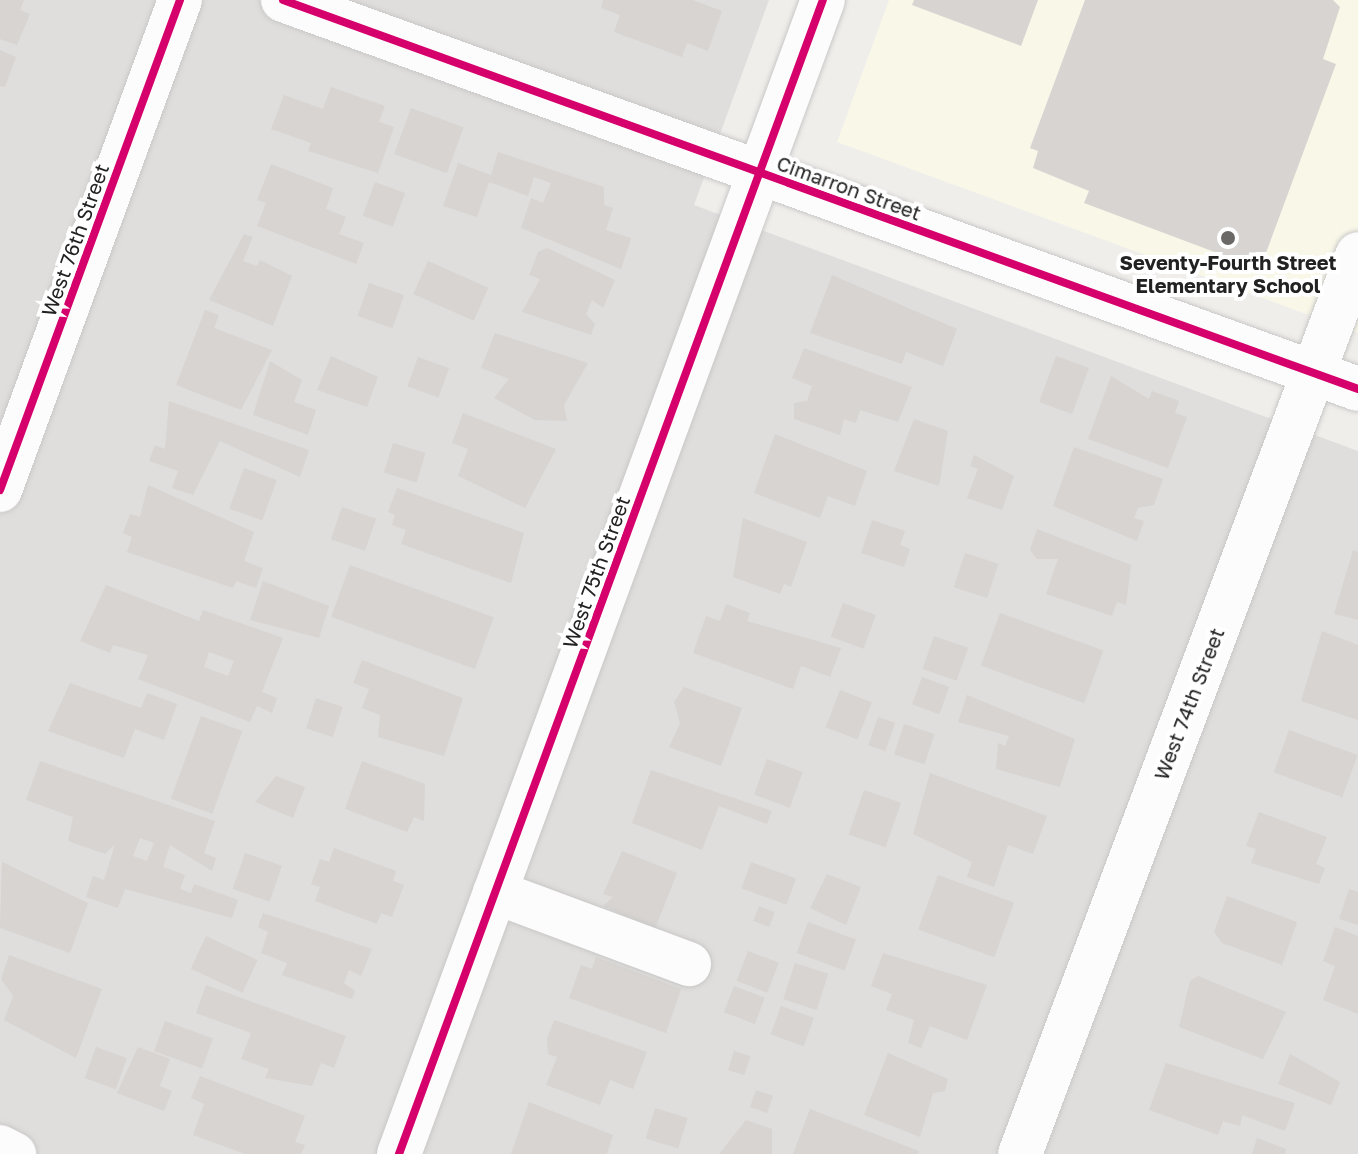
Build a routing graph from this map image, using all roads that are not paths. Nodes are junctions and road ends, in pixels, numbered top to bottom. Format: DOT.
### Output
graph roads {
  1 [pos="180,0"];
  2 [pos="283,0"];
  3 [pos="823,0"];
  4 [pos="759,172"];
  5 [pos="1358,254"];
  6 [pos="1314,373"];
  7 [pos="1358,389"];
  8 [pos="0,490"];
  9 [pos="495,892"];
  10 [pos="689,964"];
  11 [pos="0,1147"];
  12 [pos="14,1154"];
  13 [pos="399,1154"];
  14 [pos="1020,1154"];
  1 -- 8 [label="street, West 76th Street"];
  2 -- 4 [label="street, Cimarron Street"];
  3 -- 4 [label="street, West 75th Street"];
  4 -- 6 [label="street, Cimarron Street"];
  4 -- 9 [label="street, West 75th Street"];
  5 -- 6 [label="street, West 74th Street"];
  6 -- 7 [label="street, Cimarron Street"];
  6 -- 14 [label="street, West 74th Street"];
  9 -- 10 [label="street"];
  9 -- 13 [label="street, West 75th Street"];
  11 -- 12 [label="street"];
}
